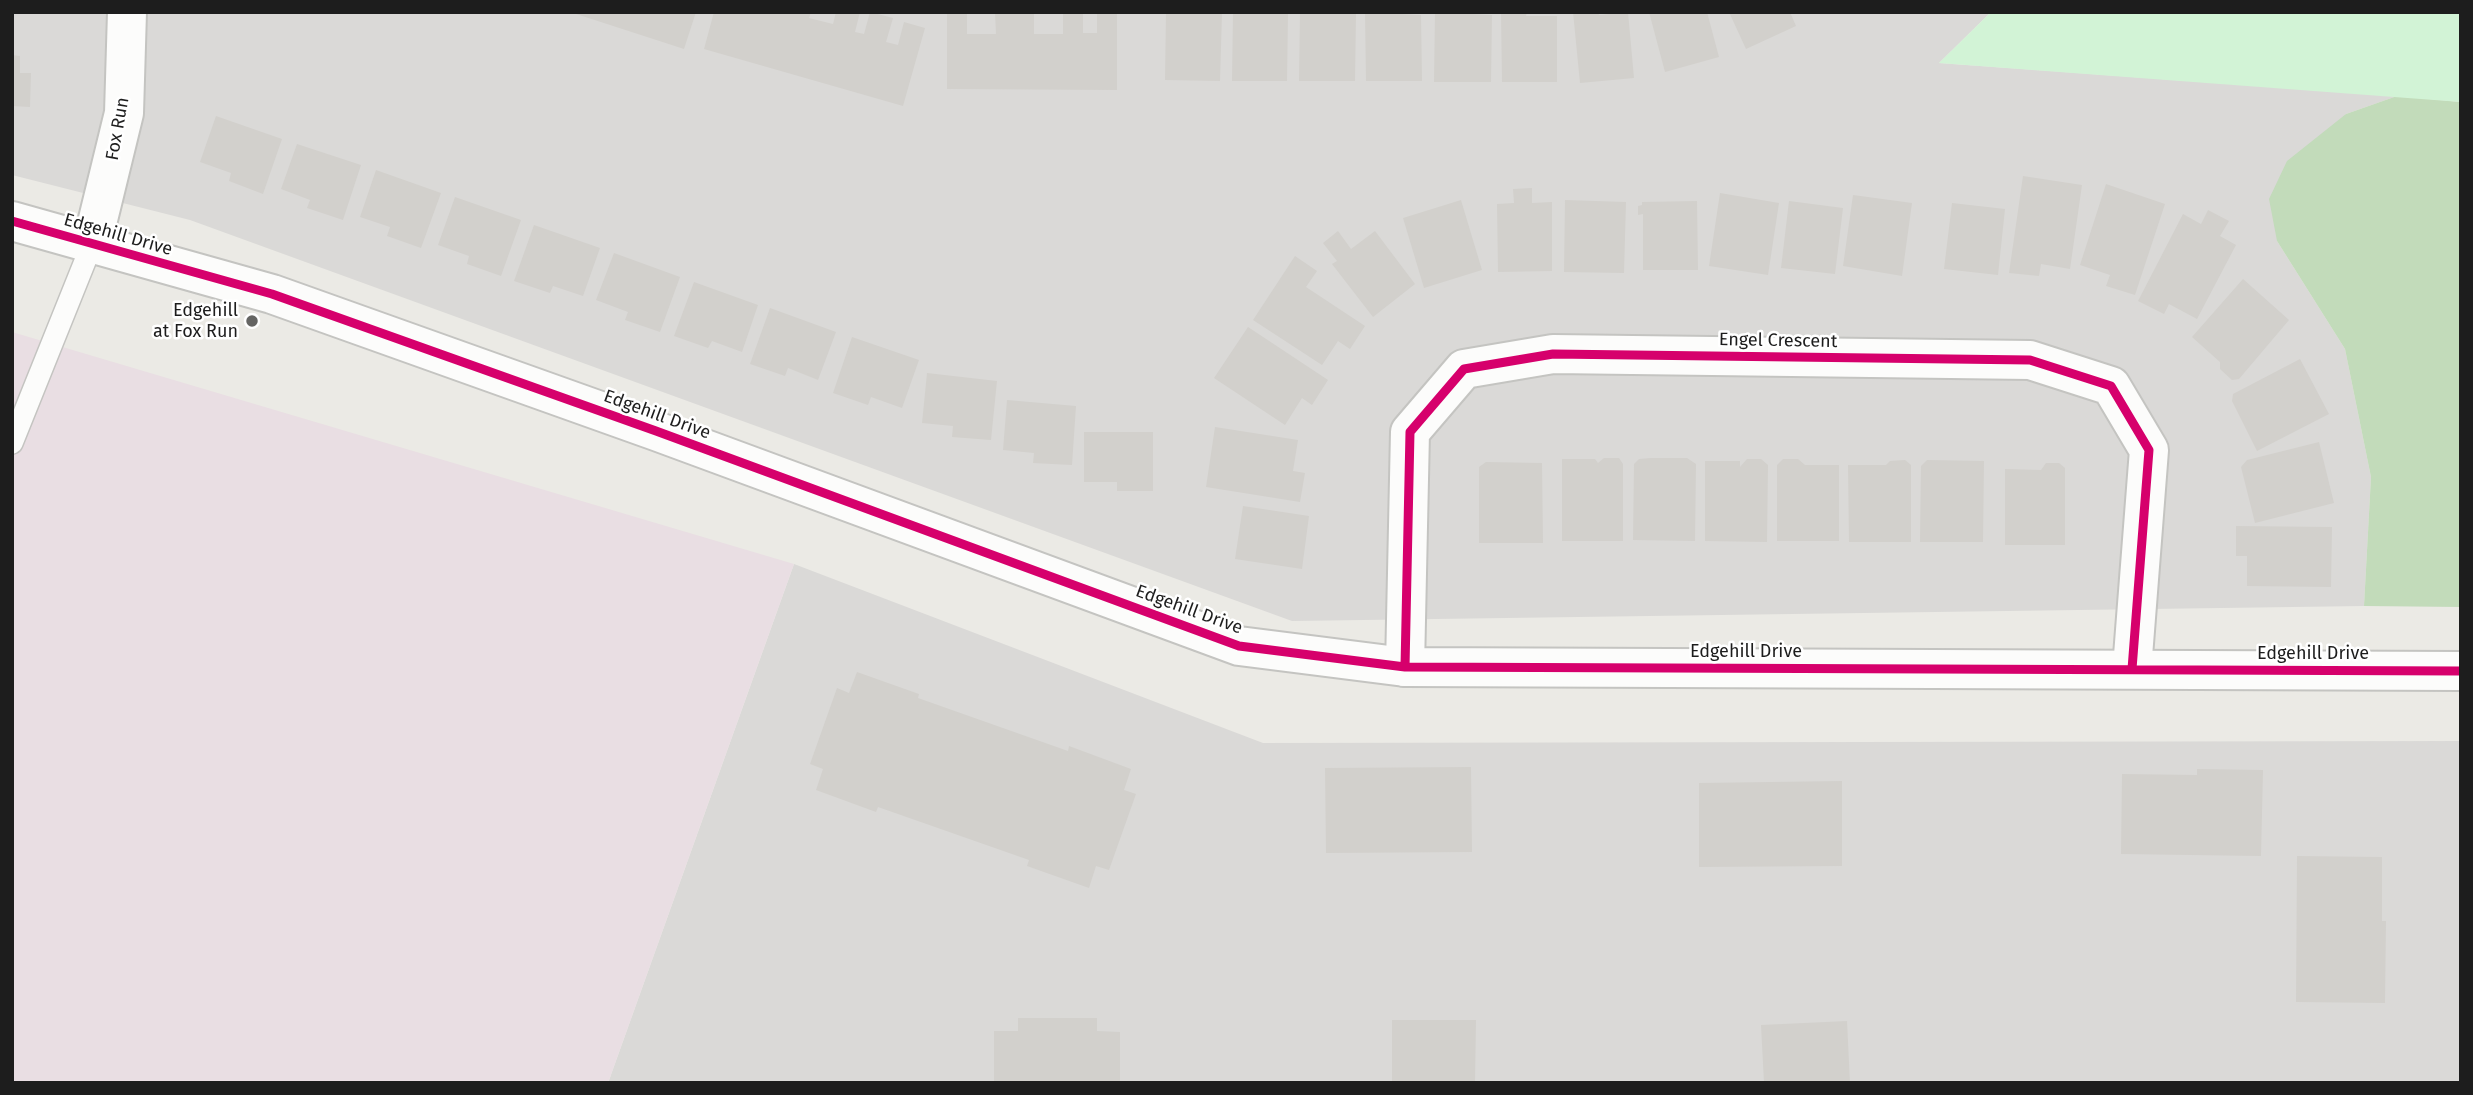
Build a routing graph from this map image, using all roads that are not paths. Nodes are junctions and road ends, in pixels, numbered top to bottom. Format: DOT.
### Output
graph roads {
  1 [pos="127,12"];
  2 [pos="12,221"];
  3 [pos="92,244"];
  4 [pos="12,443"];
  5 [pos="1405,667"];
  6 [pos="2132,669"];
  7 [pos="2461,671"];
  1 -- 3 [label="street, Fox Run"];
  2 -- 3 [label="street, Edgehill Drive"];
  3 -- 4 [label="lane"];
  3 -- 5 [label="street, Edgehill Drive"];
  5 -- 6 [label="street, Edgehill Drive"];
  5 -- 6 [label="street, Engel Crescent"];
  6 -- 7 [label="street, Edgehill Drive"];
}
